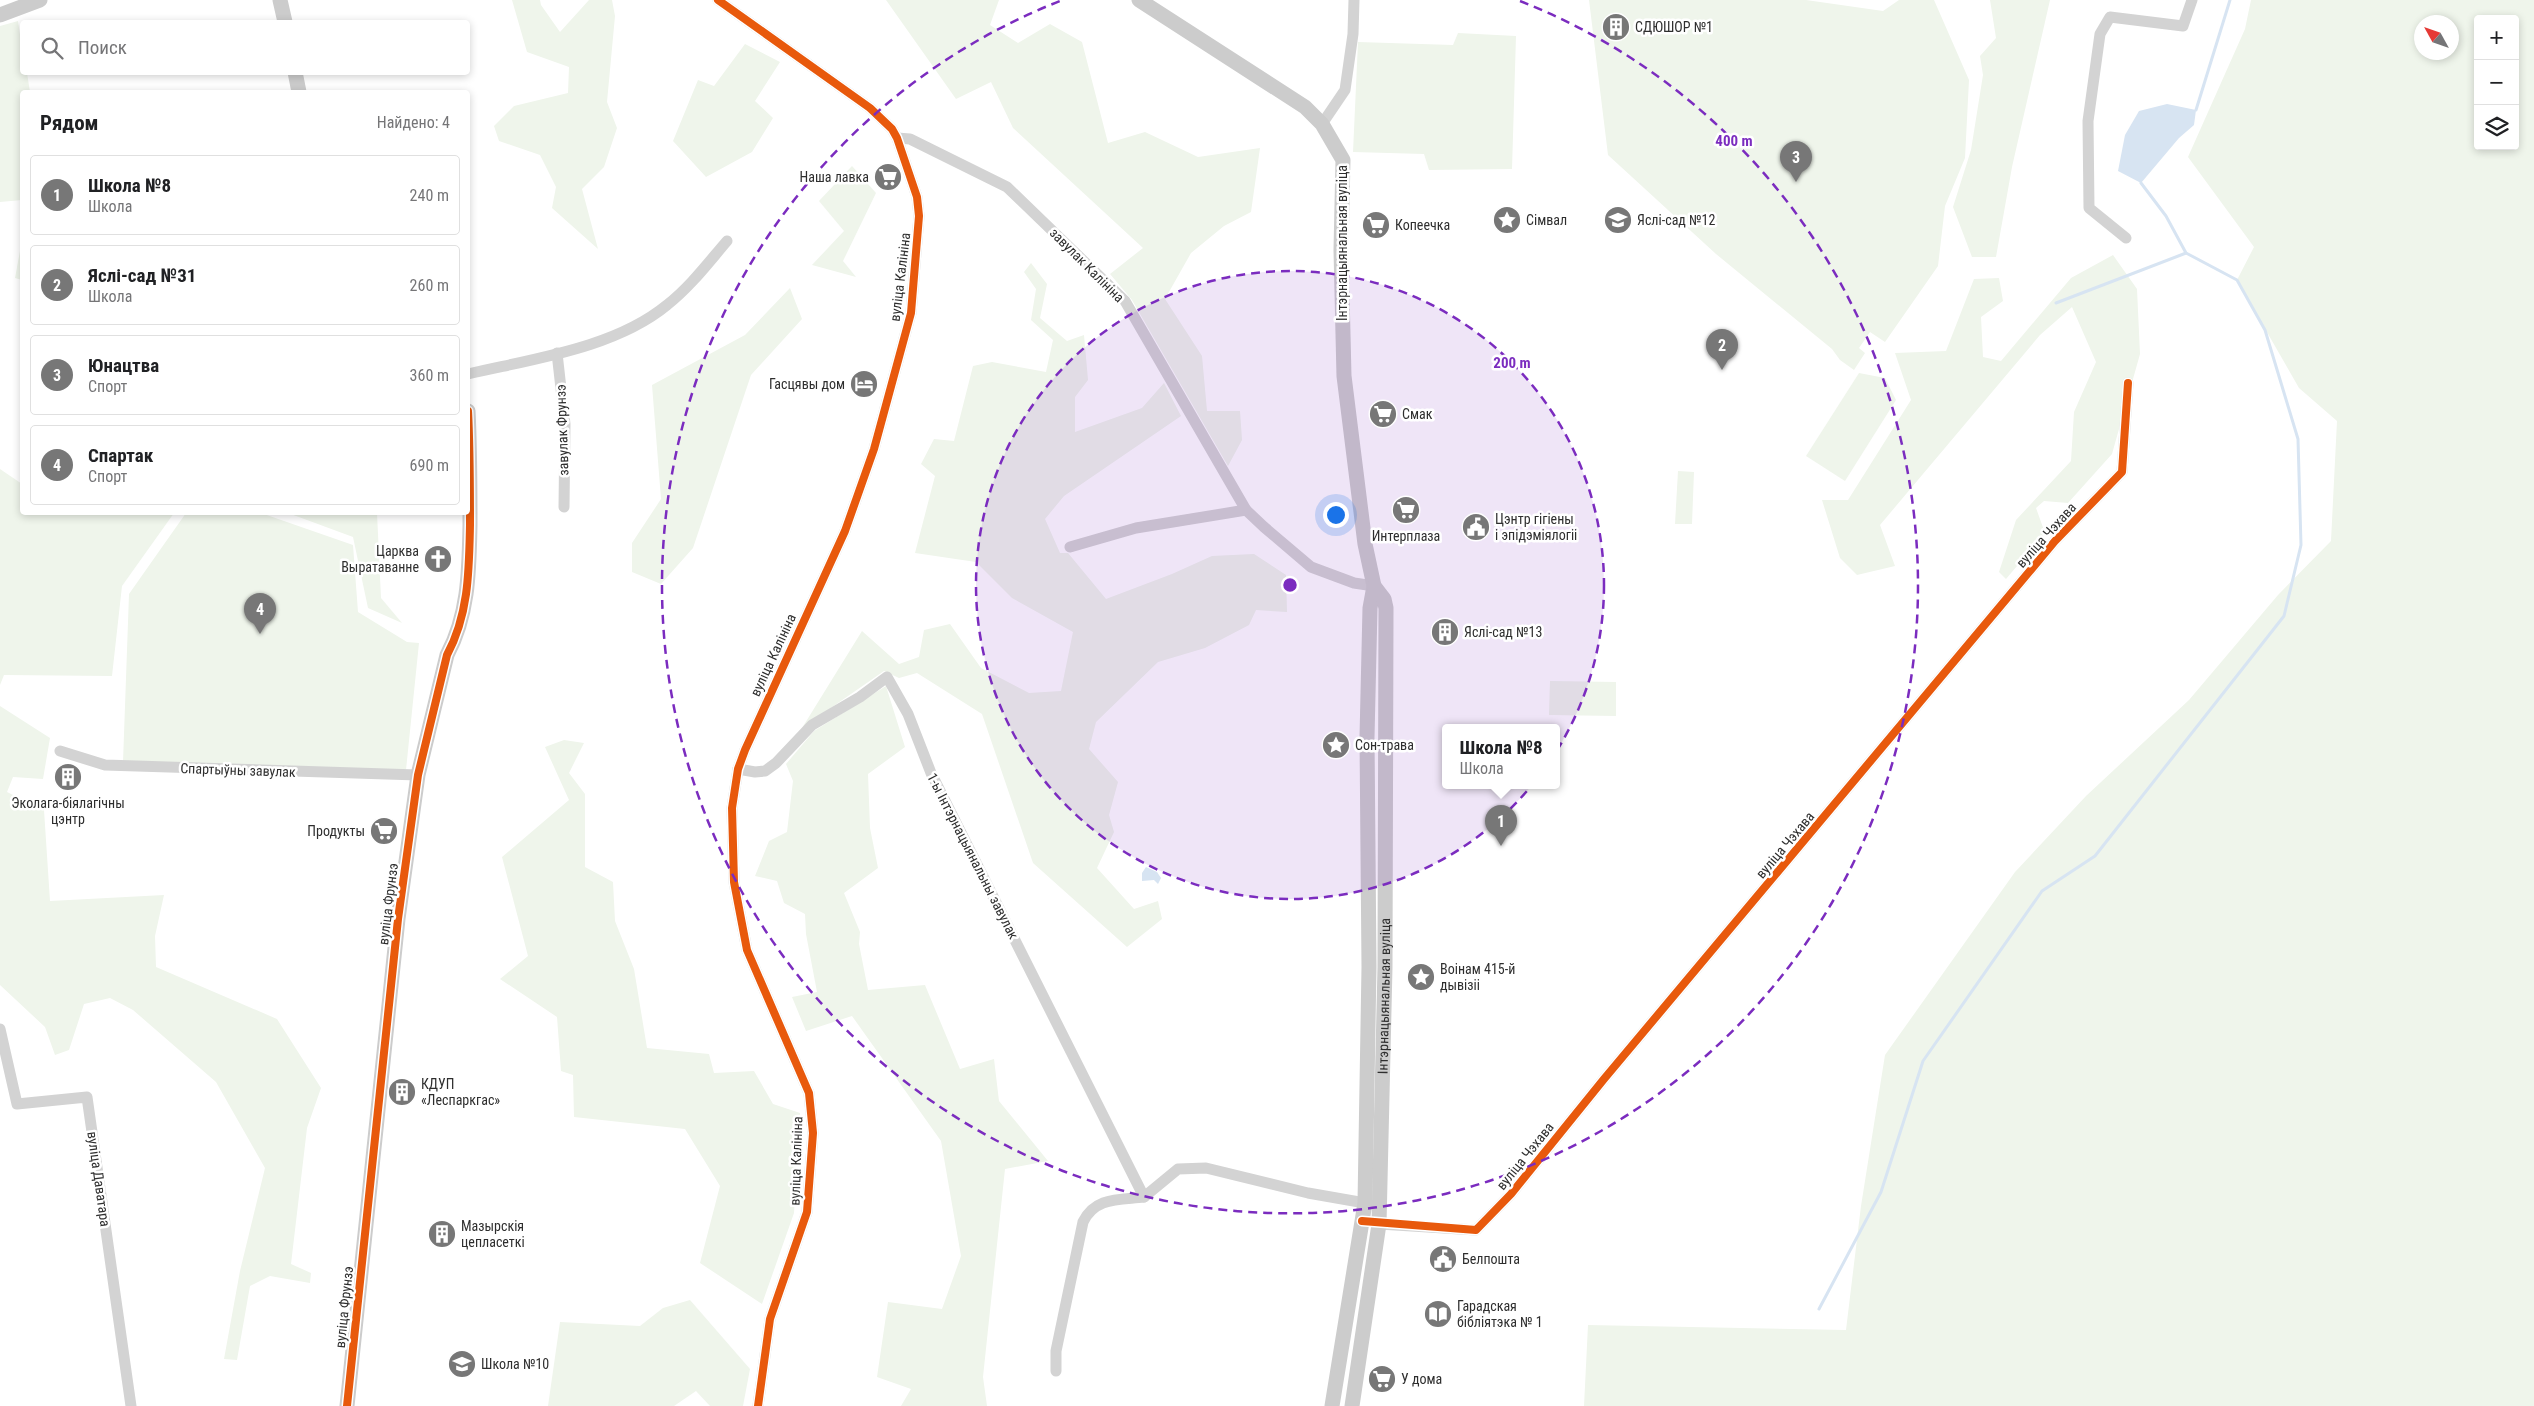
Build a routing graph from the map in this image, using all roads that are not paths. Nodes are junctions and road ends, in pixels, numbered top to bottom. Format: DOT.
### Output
graph roads {
  1 [pos="40,0"];
  2 [pos="280,0"];
  3 [pos="718,0"];
  4 [pos="1139,0"];
  5 [pos="1354,0"];
  6 [pos="2192,0"];
  7 [pos="0,16"];
  8 [pos="285,20"];
  9 [pos="296,75"];
  10 [pos="299,90"];
  11 [pos="1322,124"];
  12 [pos="897,138"];
  13 [pos="2126,238"];
  14 [pos="726,240"];
  15 [pos="558,353"];
  16 [pos="470,374"];
  17 [pos="2128,383"];
  18 [pos="564,507"];
  19 [pos="1246,510"];
  20 [pos="469,515"];
  21 [pos="1070,547"];
  22 [pos="1374,586"];
  23 [pos="60,751"];
  24 [pos="738,769"];
  25 [pos="418,775"];
  26 [pos="1369,967"];
  27 [pos="1385,967"];
  28 [pos="0,1029"];
  29 [pos="1144,1197"];
  30 [pos="1365,1202"];
  31 [pos="1362,1221"];
  32 [pos="1379,1224"];
  33 [pos="1056,1371"];
  34 [pos="131,1406"];
  35 [pos="347,1406"];
  36 [pos="758,1406"];
  37 [pos="1332,1406"];
  38 [pos="1352,1406"];
  1 -- 7 [label="main road"];
  2 -- 8 [label="main road"];
  3 -- 12 [label="street, вуліца Калініна"];
  4 -- 11 [label="main road, Інтэрнацыянальная вуліца"];
  5 -- 11 [label="street"];
  6 -- 13 [label="street"];
  9 -- 10 [label="main road"];
  11 -- 22 [label="main road, Інтэрнацыянальная вуліца"];
  12 -- 19 [label="street, завулак Калініна"];
  12 -- 24 [label="street, вуліца Калініна"];
  14 -- 15 [label="street"];
  15 -- 16 [label="street"];
  15 -- 18 [label="street, завулак Фрунзэ"];
  17 -- 32 [label="street, вуліца Чэхава"];
  19 -- 21 [label="street"];
  19 -- 22 [label="street, завулак Калініна"];
  20 -- 25 [label="main road, вуліца Фрунзэ"];
  22 -- 26 [label="main road, Інтэрнацыянальная вуліца"];
  22 -- 27 [label="main road, Інтэрнацыянальная вуліца"];
  23 -- 25 [label="street, Спартыўны завулак"];
  24 -- 29 [label="street, 1-ы Інтэрнацыянальны завулак"];
  24 -- 36 [label="street, вуліца Калініна"];
  25 -- 35 [label="main road, вуліца Фрунзэ"];
  26 -- 27 [label="main road"];
  26 -- 30 [label="main road, Інтэрнацыянальная вуліца"];
  27 -- 32 [label="main road, Інтэрнацыянальная вуліца"];
  28 -- 34 [label="street, вуліца Даватара"];
  29 -- 30 [label="street"];
  29 -- 33 [label="street"];
  30 -- 31 [label="main road, Інтэрнацыянальная вуліца"];
  31 -- 32 [label="main road"];
  31 -- 37 [label="main road, Інтэрнацыянальная вуліца"];
  32 -- 38 [label="main road, Інтэрнацыянальная вуліца"];
}
